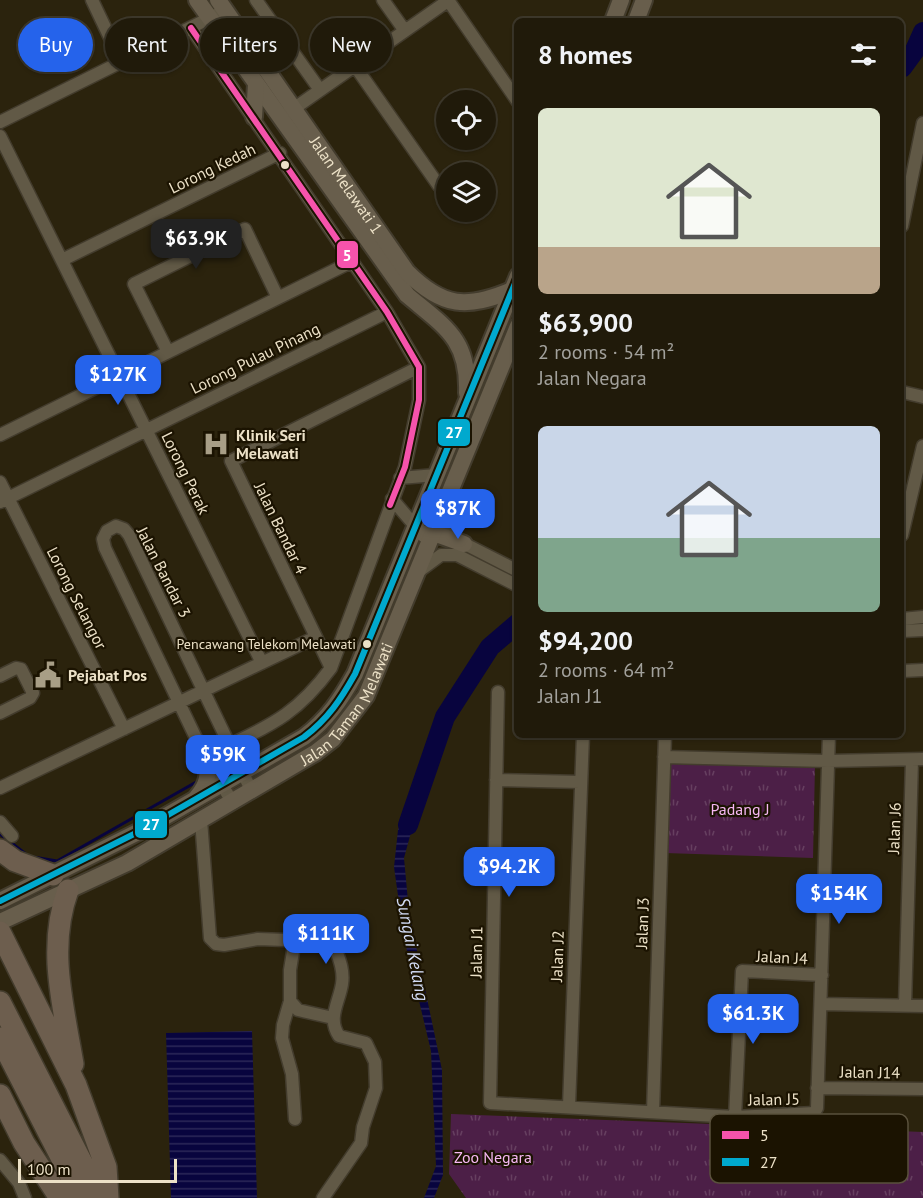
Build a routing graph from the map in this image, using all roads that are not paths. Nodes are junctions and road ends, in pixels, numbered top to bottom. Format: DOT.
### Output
graph roads {
  1 [pos="92,0"];
  2 [pos="197,0"];
  3 [pos="256,0"];
  4 [pos="383,0"];
  5 [pos="448,0"];
  6 [pos="621,0"];
  7 [pos="644,0"];
  8 [pos="222,5"];
  9 [pos="209,18"];
  10 [pos="211,18"];
  11 [pos="614,18"];
  12 [pos="637,18"];
  13 [pos="200,24"];
  14 [pos="105,26"];
  15 [pos="191,28"];
  16 [pos="188,29"];
  17 [pos="405,31"];
  18 [pos="392,40"];
  19 [pos="105,70"];
  20 [pos="248,72"];
  21 [pos="346,72"];
  22 [pos="359,72"];
  23 [pos="256,84"];
  24 [pos="320,90"];
  25 [pos="514,96"];
  26 [pos="287,113"];
  27 [pos="254,117"];
  28 [pos="0,122"];
  29 [pos="923,123"];
  30 [pos="0,136"];
  31 [pos="280,153"];
  32 [pos="436,182"];
  33 [pos="904,216"];
  34 [pos="62,260"];
  35 [pos="353,261"];
  36 [pos="514,284"];
  37 [pos="514,286"];
  38 [pos="278,298"];
  39 [pos="387,312"];
  40 [pos="514,336"];
  41 [pos="168,352"];
  42 [pos="419,367"];
  43 [pos="120,376"];
  44 [pos="904,392"];
  45 [pos="923,397"];
  46 [pos="466,406"];
  47 [pos="147,430"];
  48 [pos="0,435"];
  49 [pos="923,446"];
  50 [pos="436,475"];
  51 [pos="400,478"];
  52 [pos="0,482"];
  53 [pos="392,499"];
  54 [pos="4,500"];
  55 [pos="444,506"];
  56 [pos="416,527"];
  57 [pos="904,527"];
  58 [pos="432,533"];
  59 [pos="408,544"];
  60 [pos="464,544"];
  61 [pos="514,569"];
  62 [pos="414,576"];
  63 [pos="512,583"];
  64 [pos="923,617"];
  65 [pos="904,619"];
  66 [pos="923,630"];
  67 [pos="904,631"];
  68 [pos="316,637"];
  69 [pos="262,663"];
  70 [pos="331,668"];
  71 [pos="923,670"];
  72 [pos="904,671"];
  73 [pos="0,676"];
  74 [pos="204,690"];
  75 [pos="498,692"];
  76 [pos="179,702"];
  77 [pos="0,713"];
  78 [pos="124,729"];
  79 [pos="583,738"];
  80 [pos="665,738"];
  81 [pos="829,738"];
  82 [pos="228,745"];
  83 [pos="664,756"];
  84 [pos="206,759"];
  85 [pos="917,759"];
  86 [pos="828,761"];
  87 [pos="258,763"];
  88 [pos="242,772"];
  89 [pos="496,780"];
  90 [pos="580,782"];
  91 [pos="222,783"];
  92 [pos="0,788"];
  93 [pos="252,792"];
  94 [pos="194,800"];
  95 [pos="233,802"];
  96 [pos="201,820"];
  97 [pos="0,822"];
  98 [pos="6,843"];
  99 [pos="60,882"];
  100 [pos="0,901"];
  101 [pos="0,922"];
  102 [pos="0,932"];
  103 [pos="295,939"];
  104 [pos="0,961"];
  105 [pos="19,971"];
  106 [pos="822,975"];
  107 [pos="290,1001"];
  108 [pos="0,1002"];
  109 [pos="821,1004"];
  110 [pos="905,1005"];
  111 [pos="923,1006"];
  112 [pos="333,1018"];
  113 [pos="0,1038"];
  114 [pos="19,1057"];
  115 [pos="76,1085"];
  116 [pos="818,1088"];
  117 [pos="923,1089"];
  118 [pos="0,1095"];
  119 [pos="490,1104"];
  120 [pos="569,1106"];
  121 [pos="653,1112"];
  122 [pos="0,1114"];
  123 [pos="735,1114"];
  124 [pos="788,1114"];
  125 [pos="710,1115"];
  126 [pos="295,1119"];
  127 [pos="24,1143"];
  128 [pos="0,1160"];
  129 [pos="25,1198"];
  130 [pos="60,1198"];
  131 [pos="82,1198"];
  132 [pos="100,1198"];
  133 [pos="108,1198"];
  134 [pos="323,1198"];
  1 -- 14 [label="street"];
  2 -- 9 [label="main road, Jalan Melawati 1"];
  3 -- 24 [label="street"];
  4 -- 17 [label="street"];
  5 -- 17 [label="street"];
  5 -- 25 [label="street"];
  6 -- 11 [label="main road"];
  7 -- 12 [label="main road"];
  8 -- 10 [label="street"];
  8 -- 26 [label="main road, Jalan Melawati 1"];
  13 -- 15 [label="street"];
  15 -- 16 [label="street"];
  15 -- 27 [label="street"];
  17 -- 18 [label="street"];
  19 -- 28 [label="street"];
  20 -- 23 [label="main road, Jalan Melawati 1"];
  21 -- 24 [label="street"];
  22 -- 32 [label="street"];
  23 -- 26 [label="main road, Jalan Melawati 1"];
  23 -- 27 [label="main road"];
  24 -- 26 [label="street"];
  26 -- 36 [label="main road, Jalan Melawati 1"];
  26 -- 46 [label="main road, Jalan Melawati 1"];
  27 -- 31 [label="street"];
  29 -- 33 [label="street"];
  30 -- 34 [label="street, Lorong Perak"];
  31 -- 34 [label="street, Lorong Kedah"];
  31 -- 35 [label="street"];
  34 -- 43 [label="street, Lorong Perak"];
  35 -- 38 [label="street"];
  35 -- 39 [label="street"];
  37 -- 46 [label="main road, Jalan Taman Melawati"];
  38 -- 41 [label="street"];
  38 -- 41 [label="street"];
  39 -- 42 [label="street"];
  39 -- 47 [label="street, Lorong Pulau Pinang"];
  40 -- 55 [label="main road, Jalan Taman Melawati"];
  41 -- 43 [label="street"];
  42 -- 51 [label="street"];
  42 -- 68 [label="street, Jalan Bandar 4"];
  43 -- 47 [label="street, Lorong Perak"];
  43 -- 48 [label="street"];
  44 -- 45 [label="street"];
  46 -- 50 [label="main road, Jalan Taman Melawati"];
  47 -- 54 [label="street, Lorong Pulau Pinang"];
  47 -- 69 [label="street, Lorong Perak"];
  49 -- 57 [label="street"];
  50 -- 51 [label="street"];
  50 -- 56 [label="main road, Jalan Taman Melawati"];
  51 -- 53 [label="street"];
  52 -- 54 [label="street, Lorong Selangor"];
  53 -- 56 [label="street"];
  53 -- 70 [label="street"];
  54 -- 78 [label="street, Lorong Selangor"];
  55 -- 58 [label="main road, Jalan Taman Melawati"];
  55 -- 60 [label="street"];
  56 -- 59 [label="main road, Jalan Taman Melawati"];
  58 -- 59 [label="main road"];
  58 -- 60 [label="main road"];
  58 -- 62 [label="main road, Jalan Taman Melawati"];
  59 -- 87 [label="main road, Jalan Taman Melawati"];
  60 -- 61 [label="street"];
  62 -- 63 [label="street"];
  62 -- 93 [label="main road, Jalan Taman Melawati"];
  64 -- 65 [label="street"];
  66 -- 67 [label="street"];
  68 -- 69 [label="street"];
  68 -- 70 [label="street, Jalan Bandar 4"];
  69 -- 74 [label="street"];
  70 -- 82 [label="street"];
  71 -- 72 [label="street"];
  73 -- 77 [label="street"];
  74 -- 76 [label="street"];
  74 -- 76 [label="street, Jalan Bandar 3"];
  74 -- 82 [label="street, Jalan Bandar 3"];
  75 -- 89 [label="street, Jalan J1"];
  76 -- 78 [label="street"];
  76 -- 84 [label="street, Jalan Bandar 3"];
  78 -- 92 [label="street"];
  79 -- 90 [label="street, Jalan J2"];
  80 -- 83 [label="street, Jalan J3"];
  81 -- 86 [label="street, Jalan J5"];
  82 -- 87 [label="main road"];
  82 -- 88 [label="street, Jalan Bandar 3"];
  83 -- 86 [label="street"];
  83 -- 121 [label="street, Jalan J3"];
  84 -- 91 [label="street, Jalan Bandar 3"];
  84 -- 94 [label="main road"];
  85 -- 86 [label="street"];
  85 -- 110 [label="street, Jalan J6"];
  86 -- 106 [label="street, Jalan J5"];
  87 -- 88 [label="main road, Jalan Taman Melawati"];
  88 -- 91 [label="main road, Jalan Taman Melawati"];
  88 -- 93 [label="street, Jalan Bandar 3"];
  89 -- 90 [label="street"];
  89 -- 119 [label="street, Jalan J1"];
  90 -- 120 [label="street, Jalan J2"];
  91 -- 94 [label="main road, Jalan Taman Melawati"];
  91 -- 95 [label="street, Jalan Bandar 3"];
  93 -- 95 [label="main road, Jalan Taman Melawati"];
  94 -- 99 [label="main road, Jalan Taman Melawati"];
  95 -- 96 [label="main road, Jalan Taman Melawati"];
  96 -- 99 [label="main road, Jalan Taman Melawati"];
  96 -- 103 [label="street"];
  97 -- 98 [label="street"];
  98 -- 99 [label="highway"];
  99 -- 100 [label="main road, Jalan Taman Melawati"];
  99 -- 101 [label="main road, Jalan Taman Melawati"];
  99 -- 115 [label="highway"];
  102 -- 105 [label="highway"];
  103 -- 107 [label="street"];
  103 -- 112 [label="street"];
  104 -- 105 [label="highway"];
  105 -- 115 [label="highway"];
  106 -- 109 [label="street, Jalan J5"];
  106 -- 123 [label="street, Jalan J4"];
  107 -- 112 [label="street"];
  107 -- 126 [label="street"];
  108 -- 114 [label="highway"];
  109 -- 110 [label="street"];
  109 -- 116 [label="street, Jalan J5"];
  110 -- 111 [label="street"];
  112 -- 134 [label="street"];
  113 -- 114 [label="highway"];
  114 -- 131 [label="highway"];
  114 -- 132 [label="highway"];
  115 -- 133 [label="highway"];
  116 -- 117 [label="street, Jalan J14"];
  116 -- 124 [label="street, Jalan J5"];
  118 -- 127 [label="highway"];
  119 -- 120 [label="street, Jalan J5"];
  120 -- 121 [label="street, Jalan J5"];
  121 -- 125 [label="street, Jalan J5"];
  122 -- 127 [label="highway"];
  127 -- 130 [label="highway"];
  128 -- 129 [label="street"];
}
